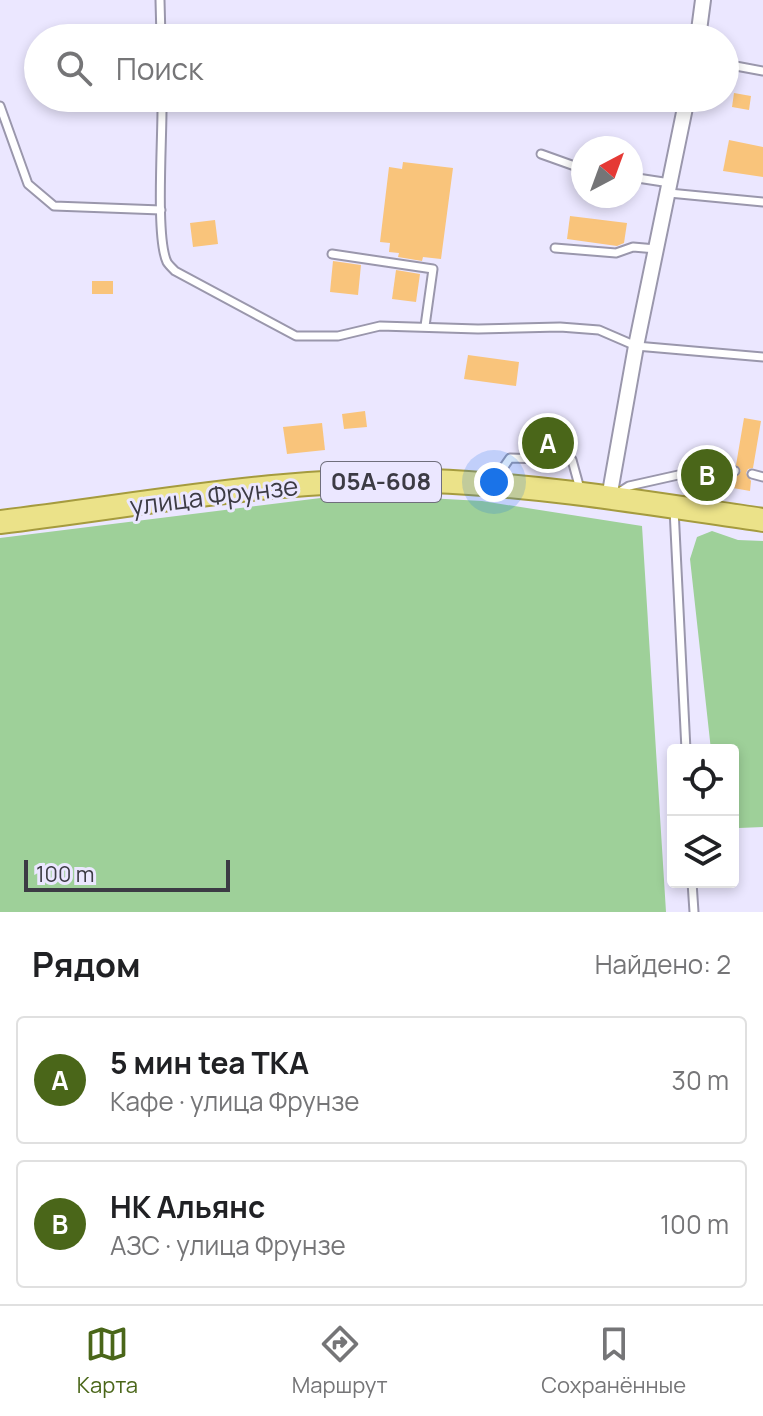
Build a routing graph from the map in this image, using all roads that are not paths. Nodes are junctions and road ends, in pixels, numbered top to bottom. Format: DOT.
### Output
graph roads {
  1 [pos="160,0"];
  2 [pos="703,0"];
  3 [pos="161,24"];
  4 [pos="700,24"];
  5 [pos="739,67"];
  6 [pos="763,71"];
  7 [pos="0,106"];
  8 [pos="162,112"];
  9 [pos="684,112"];
  10 [pos="541,154"];
  11 [pos="571,165"];
  12 [pos="643,180"];
  13 [pos="669,188"];
  14 [pos="763,202"];
  15 [pos="161,210"];
  16 [pos="555,248"];
  17 [pos="656,249"];
  18 [pos="332,254"];
  19 [pos="425,326"];
  20 [pos="636,346"];
  21 [pos="763,357"];
  22 [pos="735,471"];
  23 [pos="752,474"];
  24 [pos="763,477"];
  25 [pos="491,486"];
  26 [pos="581,494"];
  27 [pos="609,498"];
  28 [pos="674,507"];
  29 [pos="763,520"];
  30 [pos="0,522"];
  31 [pos="686,744"];
  32 [pos="692,888"];
  33 [pos="694,912"];
  1 -- 3 [label="lane"];
  2 -- 4 [label="street"];
  5 -- 6 [label="lane"];
  7 -- 15 [label="lane"];
  8 -- 15 [label="lane"];
  9 -- 13 [label="street"];
  10 -- 11 [label="lane"];
  12 -- 13 [label="lane"];
  13 -- 14 [label="lane"];
  13 -- 17 [label="street"];
  15 -- 19 [label="lane"];
  16 -- 17 [label="lane"];
  17 -- 20 [label="street"];
  18 -- 19 [label="lane"];
  19 -- 20 [label="lane"];
  20 -- 21 [label="lane"];
  20 -- 27 [label="street"];
  22 -- 27 [label="lane"];
  23 -- 24 [label="lane"];
  25 -- 26 [label="main road, улица Фрунзе / 05А-608"];
  25 -- 26 [label="lane"];
  25 -- 30 [label="main road, улица Фрунзе / 05А-608"];
  26 -- 27 [label="main road, улица Фрунзе / 05А-608"];
  27 -- 28 [label="main road, улица Фрунзе / 05А-608"];
  28 -- 29 [label="main road, улица Фрунзе / 05А-608"];
  28 -- 31 [label="lane"];
  32 -- 33 [label="lane"];
}
